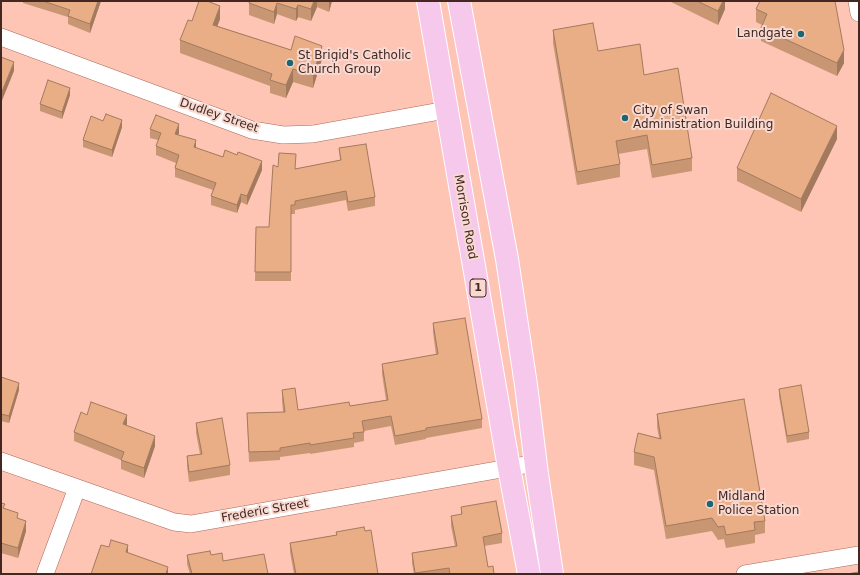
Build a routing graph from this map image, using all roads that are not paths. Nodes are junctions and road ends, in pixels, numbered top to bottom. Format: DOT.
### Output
graph roads {
  1 [pos="428,1"];
  2 [pos="459,1"];
  3 [pos="857,1"];
  4 [pos="859,13"];
  5 [pos="1,37"];
  6 [pos="446,110"];
  7 [pos="1,461"];
  8 [pos="536,463"];
  9 [pos="509,468"];
  10 [pos="77,488"];
  11 [pos="859,555"];
  12 [pos="45,574"];
  13 [pos="529,574"];
  14 [pos="552,574"];
  15 [pos="745,574"];
  1 -- 6 [label="main road, Morrison Road / 1"];
  2 -- 8 [label="main road"];
  3 -- 4 [label="street"];
  5 -- 6 [label="street, Dudley Street"];
  6 -- 9 [label="main road, Morrison Road / 1"];
  7 -- 10 [label="street, Frederic Street"];
  8 -- 9 [label="street, Frederic Street"];
  8 -- 14 [label="main road"];
  9 -- 10 [label="street, Frederic Street"];
  9 -- 13 [label="main road, Morrison Road / 1"];
  10 -- 12 [label="street"];
  11 -- 15 [label="street"];
}
